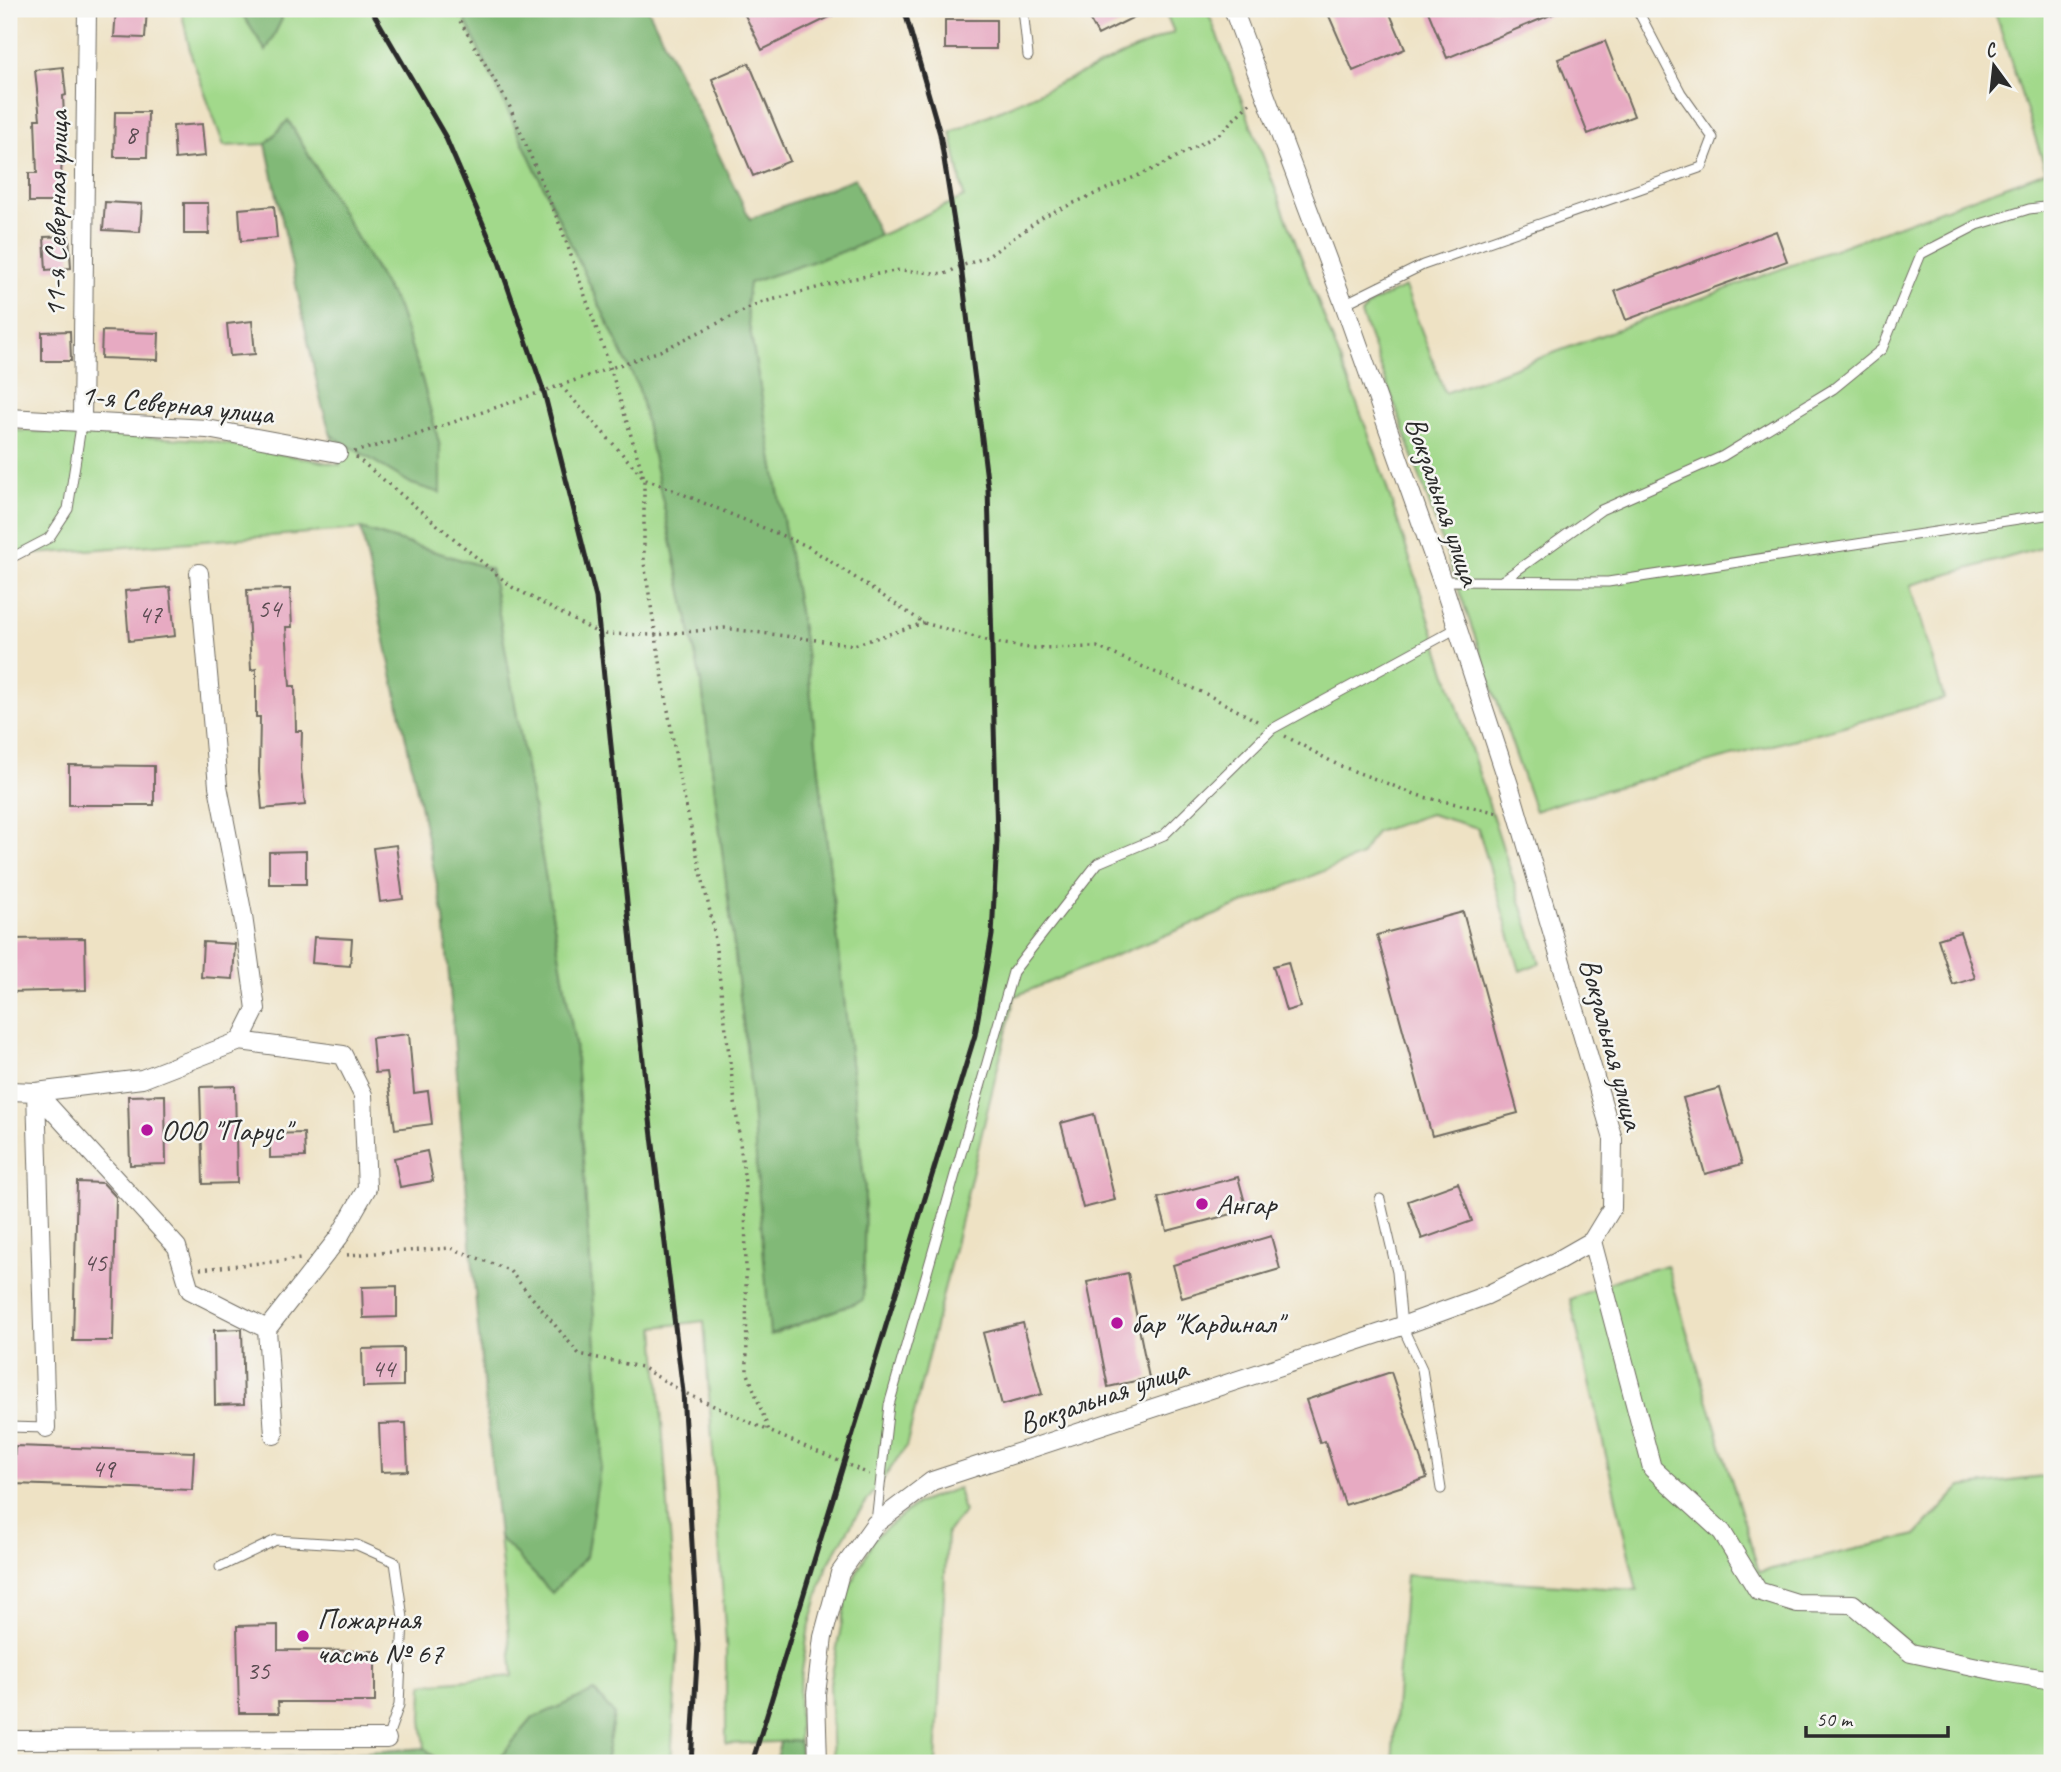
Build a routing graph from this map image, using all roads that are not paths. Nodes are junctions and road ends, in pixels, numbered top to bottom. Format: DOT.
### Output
graph roads {
  1 [pos="87,9"];
  2 [pos="1023,9"];
  3 [pos="1233,9"];
  4 [pos="1637,9"];
  5 [pos="1028,56"];
  6 [pos="2052,206"];
  7 [pos="1344,304"];
  8 [pos="9,418"];
  9 [pos="82,420"];
  10 [pos="338,453"];
  11 [pos="2052,514"];
  12 [pos="9,559"];
  13 [pos="199,573"];
  14 [pos="1442,581"];
  15 [pos="1502,581"];
  16 [pos="1457,628"];
  17 [pos="240,1041"];
  18 [pos="9,1091"];
  19 [pos="36,1092"];
  20 [pos="1380,1199"];
  21 [pos="1592,1241"];
  22 [pos="1402,1326"];
  23 [pos="267,1329"];
  24 [pos="9,1427"];
  25 [pos="47,1428"];
  26 [pos="274,1435"];
  27 [pos="1441,1489"];
  28 [pos="875,1524"];
  29 [pos="220,1566"];
  30 [pos="2052,1680"];
  31 [pos="387,1739"];
  32 [pos="9,1740"];
  33 [pos="818,1763"];
  1 -- 9 [label="street, 11-я Северная улица"];
  2 -- 5 [label="lane"];
  3 -- 7 [label="street, Вокзальная улица"];
  4 -- 7 [label="lane"];
  6 -- 15 [label="lane"];
  7 -- 14 [label="street, Вокзальная улица"];
  8 -- 9 [label="street, 1-я Северная улица"];
  9 -- 10 [label="street, 1-я Северная улица"];
  9 -- 12 [label="lane"];
  11 -- 15 [label="lane"];
  13 -- 17 [label="street"];
  14 -- 15 [label="lane"];
  14 -- 16 [label="street, Вокзальная улица"];
  16 -- 21 [label="street, Вокзальная улица"];
  16 -- 28 [label="lane"];
  17 -- 19 [label="street"];
  17 -- 23 [label="street"];
  18 -- 19 [label="street"];
  19 -- 23 [label="street"];
  19 -- 25 [label="street"];
  20 -- 22 [label="lane"];
  21 -- 22 [label="street, Вокзальная улица"];
  21 -- 30 [label="street"];
  22 -- 27 [label="lane"];
  22 -- 28 [label="street, Вокзальная улица"];
  23 -- 26 [label="street"];
  24 -- 25 [label="lane"];
  28 -- 33 [label="street, Вокзальная улица"];
  29 -- 31 [label="lane"];
  31 -- 32 [label="street"];
}
